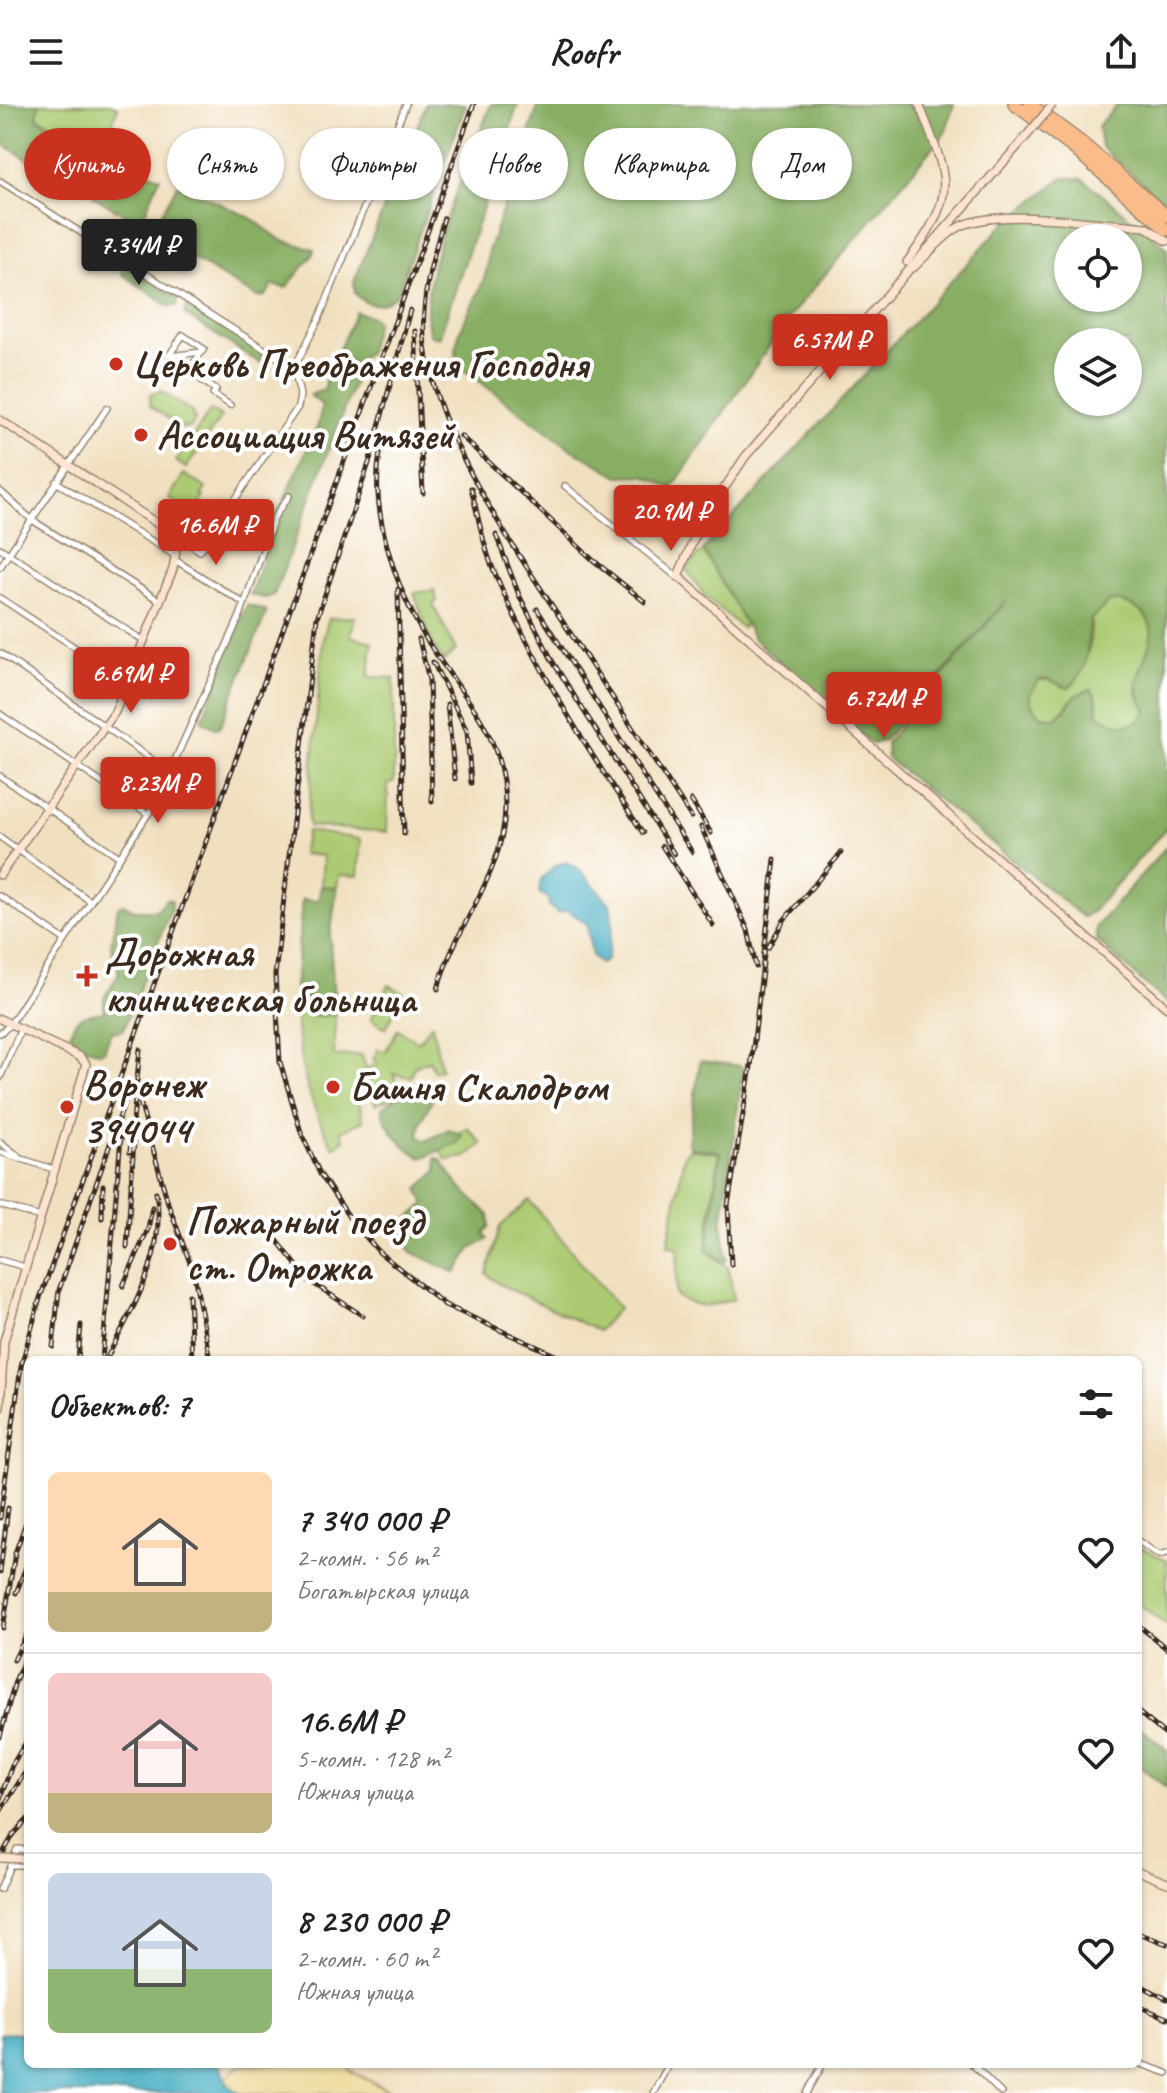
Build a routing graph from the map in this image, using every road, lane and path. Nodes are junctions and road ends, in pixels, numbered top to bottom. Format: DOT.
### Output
graph roads {
  1 [pos="406,104"];
  2 [pos="919,104"];
  3 [pos="1014,104"];
  4 [pos="1030,104"];
  5 [pos="1053,104"];
  6 [pos="0,182"];
  7 [pos="1167,216"];
  8 [pos="1167,230"];
  9 [pos="1167,241"];
  10 [pos="872,310"];
  11 [pos="201,352"];
  12 [pos="168,357"];
  13 [pos="294,368"];
  14 [pos="188,371"];
  15 [pos="230,405"];
  16 [pos="107,408"];
  17 [pos="0,420"];
  18 [pos="68,464"];
  19 [pos="56,482"];
  20 [pos="565,486"];
  21 [pos="0,491"];
  22 [pos="289,496"];
  23 [pos="32,520"];
  24 [pos="169,532"];
  25 [pos="183,540"];
  26 [pos="0,548"];
  27 [pos="9,554"];
  28 [pos="176,556"];
  29 [pos="0,567"];
  30 [pos="681,581"];
  31 [pos="0,598"];
  32 [pos="160,601"];
  33 [pos="242,602"];
  34 [pos="145,641"];
  35 [pos="0,653"];
  36 [pos="129,683"];
  37 [pos="0,714"];
  38 [pos="104,728"];
  39 [pos="77,768"];
  40 [pos="171,773"];
  41 [pos="0,776"];
  42 [pos="47,809"];
  43 [pos="148,814"];
  44 [pos="0,837"];
  45 [pos="18,849"];
  46 [pos="118,856"];
  47 [pos="0,875"];
  48 [pos="0,896"];
  49 [pos="90,901"];
  50 [pos="65,940"];
  51 [pos="1167,1008"];
  52 [pos="0,1019"];
  53 [pos="9,1026"];
  54 [pos="20,1031"];
  55 [pos="0,1033"];
  56 [pos="0,1078"];
  57 [pos="0,1142"];
  58 [pos="0,1152"];
  59 [pos="21,1159"];
  60 [pos="53,1169"];
  61 [pos="0,1205"];
  62 [pos="40,1217"];
  63 [pos="0,1260"];
  64 [pos="25,1267"];
  65 [pos="0,1316"];
  66 [pos="11,1319"];
  67 [pos="1,1359"];
  68 [pos="0,1398"];
  69 [pos="0,1408"];
  70 [pos="1142,1544"];
  71 [pos="1167,1553"];
  72 [pos="24,1850"];
  73 [pos="0,1858"];
  74 [pos="24,1859"];
  75 [pos="13,1865"];
  76 [pos="24,1865"];
  77 [pos="1142,1873"];
  78 [pos="1167,1883"];
  79 [pos="0,1889"];
  80 [pos="1142,2064"];
  81 [pos="667,2068"];
  82 [pos="821,2068"];
  83 [pos="976,2068"];
  84 [pos="1167,2073"];
  85 [pos="653,2093"];
  86 [pos="807,2093"];
  87 [pos="1001,2093"];
  1 -- 13 [label="street"];
  2 -- 10 [label="street"];
  3 -- 8 [label="highway"];
  4 -- 7 [label="highway"];
  5 -- 10 [label="street, bridge"];
  6 -- 13 [label="street"];
  9 -- 10 [label="street"];
  10 -- 30 [label="street"];
  11 -- 12 [label="street"];
  11 -- 12 [label="street"];
  11 -- 14 [label="street"];
  12 -- 14 [label="street"];
  13 -- 25 [label="street"];
  14 -- 15 [label="street"];
  16 -- 18 [label="street"];
  17 -- 18 [label="street"];
  18 -- 19 [label="street"];
  18 -- 24 [label="street"];
  19 -- 23 [label="street"];
  19 -- 28 [label="street"];
  20 -- 30 [label="street"];
  21 -- 23 [label="street"];
  22 -- 33 [label="street"];
  23 -- 27 [label="street"];
  23 -- 32 [label="street"];
  24 -- 25 [label="street"];
  24 -- 28 [label="street"];
  25 -- 28 [label="street"];
  26 -- 27 [label="street"];
  27 -- 29 [label="street"];
  27 -- 34 [label="street"];
  28 -- 32 [label="street"];
  28 -- 33 [label="street"];
  30 -- 51 [label="street"];
  31 -- 36 [label="street"];
  32 -- 34 [label="street"];
  33 -- 40 [label="street"];
  34 -- 36 [label="street"];
  35 -- 38 [label="street"];
  36 -- 38 [label="street"];
  37 -- 39 [label="street"];
  38 -- 39 [label="street"];
  38 -- 40 [label="street"];
  39 -- 42 [label="street"];
  39 -- 43 [label="street"];
  40 -- 43 [label="street"];
  41 -- 42 [label="street"];
  42 -- 45 [label="street"];
  42 -- 46 [label="street"];
  43 -- 46 [label="street"];
  44 -- 45 [label="street"];
  45 -- 47 [label="street"];
  45 -- 49 [label="street"];
  46 -- 49 [label="street"];
  48 -- 50 [label="street"];
  49 -- 50 [label="street"];
  50 -- 53 [label="street"];
  52 -- 53 [label="street"];
  53 -- 54 [label="street"];
  53 -- 55 [label="street"];
  54 -- 56 [label="street"];
  54 -- 60 [label="street"];
  57 -- 59 [label="street"];
  58 -- 59 [label="street"];
  59 -- 60 [label="street"];
  60 -- 62 [label="street"];
  61 -- 62 [label="street"];
  62 -- 64 [label="street"];
  63 -- 64 [label="street"];
  64 -- 66 [label="street"];
  65 -- 66 [label="street"];
  66 -- 67 [label="street"];
  67 -- 68 [label="street"];
  68 -- 69 [label="street"];
  70 -- 71 [label="street"];
  72 -- 75 [label="street"];
  73 -- 74 [label="street, bridge"];
  75 -- 76 [label="street"];
  75 -- 79 [label="street"];
  77 -- 78 [label="street"];
  80 -- 84 [label="street"];
  81 -- 85 [label="street"];
  82 -- 86 [label="street"];
  83 -- 87 [label="street"];
}
